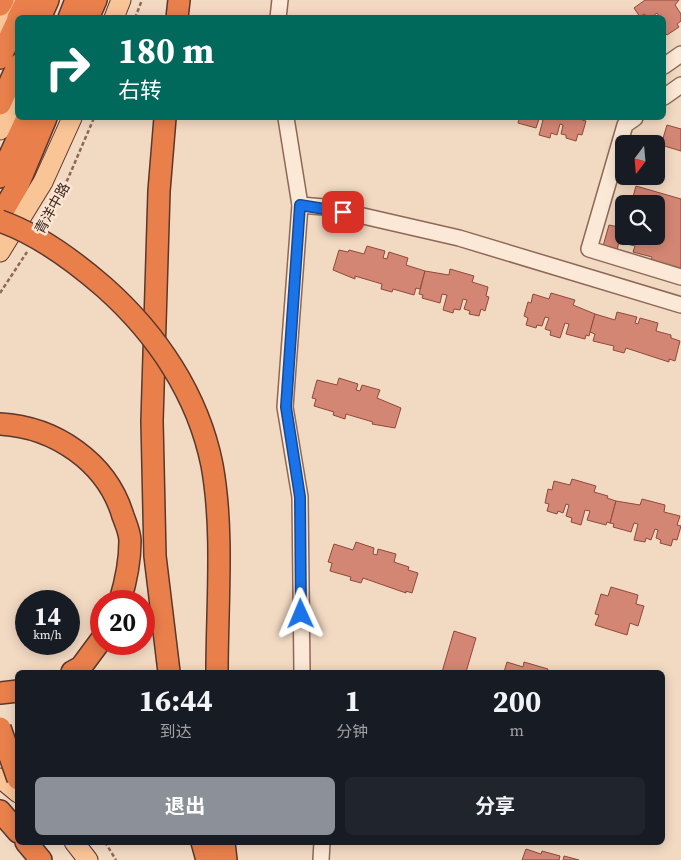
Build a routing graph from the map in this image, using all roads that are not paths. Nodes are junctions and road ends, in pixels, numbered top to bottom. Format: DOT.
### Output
graph roads {
  1 [pos="4,0"];
  2 [pos="13,0"];
  3 [pos="26,0"];
  4 [pos="48,0"];
  5 [pos="58,0"];
  6 [pos="76,0"];
  7 [pos="90,0"];
  8 [pos="96,0"];
  9 [pos="121,0"];
  10 [pos="179,0"];
  11 [pos="280,0"];
  12 [pos="0,5"];
  13 [pos="20,15"];
  14 [pos="41,15"];
  15 [pos="51,15"];
  16 [pos="70,15"];
  17 [pos="81,15"];
  18 [pos="89,15"];
  19 [pos="115,15"];
  20 [pos="177,15"];
  21 [pos="278,15"];
  22 [pos="15,26"];
  23 [pos="0,29"];
  24 [pos="681,54"];
  25 [pos="0,58"];
  26 [pos="666,65"];
  27 [pos="15,72"];
  28 [pos="681,85"];
  29 [pos="666,96"];
  30 [pos="15,98"];
  31 [pos="0,104"];
  32 [pos="25,120"];
  33 [pos="36,120"];
  34 [pos="45,120"];
  35 [pos="71,120"];
  36 [pos="165,120"];
  37 [pos="286,120"];
  38 [pos="632,120"];
  39 [pos="0,130"];
  40 [pos="0,177"];
  41 [pos="0,191"];
  42 [pos="300,205"];
  43 [pos="0,216"];
  44 [pos="0,221"];
  45 [pos="0,252"];
  46 [pos="681,277"];
  47 [pos="681,306"];
  48 [pos="0,424"];
  49 [pos="124,590"];
  50 [pos="90,655"];
  51 [pos="76,670"];
  52 [pos="168,670"];
  53 [pos="217,670"];
  54 [pos="302,670"];
  55 [pos="15,691"];
  56 [pos="0,693"];
  57 [pos="0,724"];
  58 [pos="0,728"];
  59 [pos="15,741"];
  60 [pos="0,758"];
  61 [pos="15,770"];
  62 [pos="15,776"];
  63 [pos="0,778"];
  64 [pos="15,790"];
  65 [pos="0,811"];
  66 [pos="15,828"];
  67 [pos="28,845"];
  68 [pos="45,845"];
  69 [pos="76,845"];
  70 [pos="89,845"];
  71 [pos="203,845"];
  72 [pos="224,845"];
  73 [pos="322,845"];
  74 [pos="41,860"];
  75 [pos="52,860"];
  76 [pos="88,860"];
  77 [pos="97,860"];
  78 [pos="207,860"];
  79 [pos="226,860"];
  80 [pos="321,860"];
  1 -- 12 [label="highway"];
  2 -- 23 [label="main road"];
  3 -- 13 [label="highway"];
  4 -- 14 [label="highway"];
  5 -- 15 [label="main road"];
  6 -- 16 [label="highway"];
  7 -- 17 [label="main road"];
  8 -- 18 [label="highway"];
  9 -- 19 [label="main road"];
  10 -- 20 [label="highway"];
  11 -- 21 [label="lane"];
  22 -- 25 [label="highway"];
  24 -- 26 [label="lane"];
  27 -- 31 [label="highway"];
  28 -- 29 [label="lane"];
  30 -- 39 [label="main road"];
  32 -- 40 [label="highway"];
  33 -- 41 [label="main road"];
  34 -- 43 [label="highway"];
  35 -- 45 [label="main road"];
  36 -- 52 [label="highway"];
  37 -- 42 [label="lane"];
  38 -- 46 [label="lane"];
  42 -- 47 [label="lane"];
  42 -- 54 [label="lane"];
  44 -- 53 [label="highway, bridge"];
  48 -- 49 [label="highway"];
  50 -- 51 [label="highway"];
  55 -- 56 [label="highway"];
  57 -- 59 [label="main road"];
  58 -- 61 [label="highway, bridge"];
  60 -- 62 [label="main road"];
  63 -- 64 [label="main road"];
  65 -- 66 [label="highway"];
  67 -- 74 [label="highway"];
  68 -- 75 [label="highway"];
  69 -- 76 [label="main road"];
  70 -- 77 [label="main road"];
  71 -- 78 [label="highway"];
  72 -- 79 [label="highway"];
  73 -- 80 [label="lane"];
}
